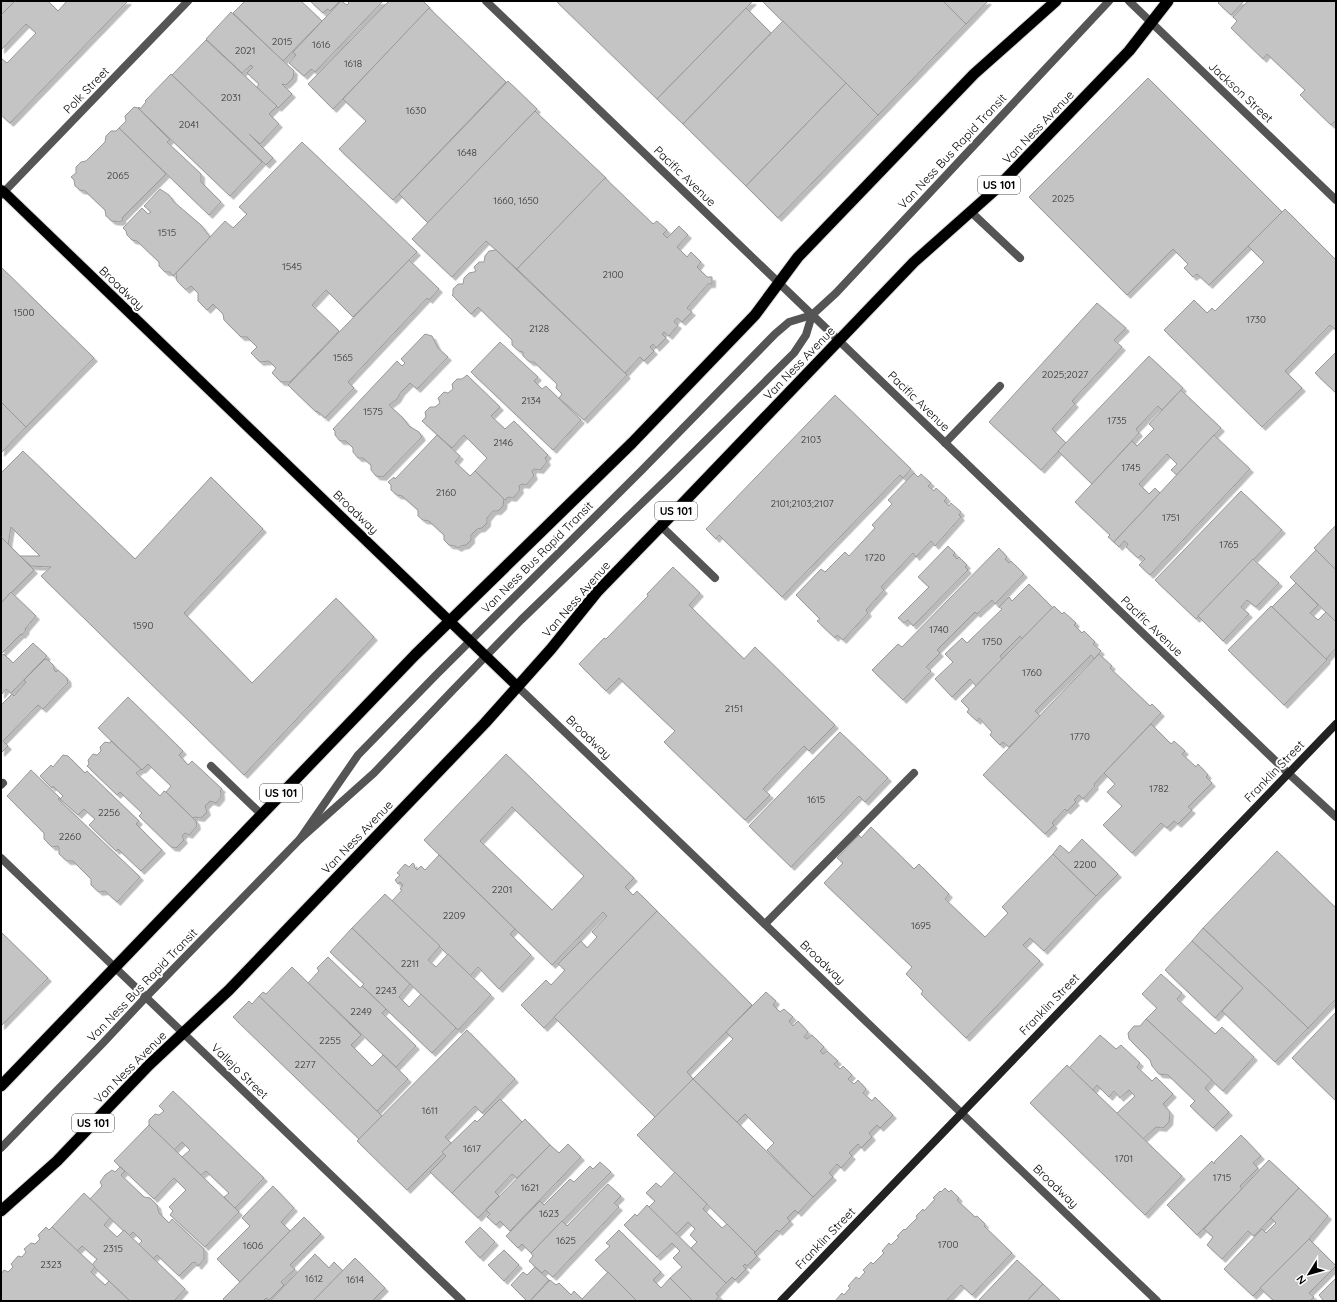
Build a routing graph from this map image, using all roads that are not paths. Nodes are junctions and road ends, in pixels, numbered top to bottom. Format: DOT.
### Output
graph roads {
  1 [pos="188,1"];
  2 [pos="486,1"];
  3 [pos="1056,1"];
  4 [pos="1109,1"];
  5 [pos="1129,1"];
  6 [pos="1168,1"];
  7 [pos="1151,23"];
  8 [pos="2,190"];
  9 [pos="1336,200"];
  10 [pos="971,212"];
  11 [pos="1020,258"];
  12 [pos="779,283"];
  13 [pos="812,315"];
  14 [pos="839,340"];
  15 [pos="1000,386"];
  16 [pos="945,443"];
  17 [pos="661,526"];
  18 [pos="715,578"];
  19 [pos="449,620"];
  20 [pos="470,641"];
  21 [pos="485,656"];
  22 [pos="518,687"];
  23 [pos="1336,724"];
  24 [pos="211,766"];
  25 [pos="914,773"];
  26 [pos="1288,773"];
  27 [pos="261,814"];
  28 [pos="1336,817"];
  29 [pos="300,839"];
  30 [pos="1,858"];
  31 [pos="765,924"];
  32 [pos="115,968"];
  33 [pos="146,997"];
  34 [pos="184,1033"];
  35 [pos="1,1086"];
  36 [pos="961,1113"];
  37 [pos="1,1148"];
  38 [pos="1,1211"];
  39 [pos="462,1301"];
  40 [pos="781,1301"];
  41 [pos="1157,1301"];
  1 -- 8 [label="street, Polk Street"];
  2 -- 12 [label="street, Pacific Avenue"];
  3 -- 12 [label="highway, US 101"];
  4 -- 13 [label="street, Van Ness Bus Rapid Transit"];
  5 -- 7 [label="street, Jackson Street"];
  6 -- 7 [label="highway, Van Ness Avenue / US 101"];
  7 -- 9 [label="street, Jackson Street"];
  7 -- 10 [label="highway, Van Ness Avenue / US 101"];
  8 -- 19 [label="main road, Broadway"];
  10 -- 11 [label="street"];
  10 -- 14 [label="highway, Van Ness Avenue / US 101"];
  12 -- 13 [label="street, Pacific Avenue"];
  12 -- 19 [label="highway, US 101"];
  13 -- 14 [label="street, Pacific Avenue"];
  13 -- 20 [label="street, Van Ness Bus Rapid Transit"];
  13 -- 21 [label="street, Van Ness Bus Rapid Transit"];
  14 -- 16 [label="street, Pacific Avenue"];
  14 -- 17 [label="highway, Van Ness Avenue / US 101"];
  15 -- 16 [label="street"];
  16 -- 26 [label="street, Pacific Avenue"];
  17 -- 18 [label="street"];
  17 -- 22 [label="highway, Van Ness Avenue / US 101"];
  19 -- 20 [label="main road, Broadway"];
  19 -- 27 [label="highway, US 101"];
  20 -- 21 [label="main road, Broadway"];
  20 -- 29 [label="street, Van Ness Bus Rapid Transit"];
  21 -- 22 [label="main road, Broadway"];
  21 -- 29 [label="street, Van Ness Bus Rapid Transit"];
  22 -- 31 [label="street, Broadway"];
  22 -- 34 [label="highway, Van Ness Avenue / US 101"];
  23 -- 26 [label="main road, Franklin Street"];
  24 -- 27 [label="street"];
  25 -- 31 [label="street"];
  26 -- 28 [label="street, Pacific Avenue"];
  26 -- 36 [label="main road, Franklin Street"];
  27 -- 32 [label="highway, US 101"];
  29 -- 33 [label="street, Van Ness Bus Rapid Transit"];
  30 -- 32 [label="street, Vallejo Street"];
  31 -- 36 [label="street, Broadway"];
  32 -- 33 [label="street, Vallejo Street"];
  32 -- 35 [label="highway, US 101"];
  33 -- 34 [label="street, Vallejo Street"];
  33 -- 37 [label="street, Van Ness Bus Rapid Transit"];
  34 -- 38 [label="highway, Van Ness Avenue / US 101"];
  34 -- 39 [label="street, Vallejo Street"];
  36 -- 40 [label="main road, Franklin Street"];
  36 -- 41 [label="street, Broadway"];
}
